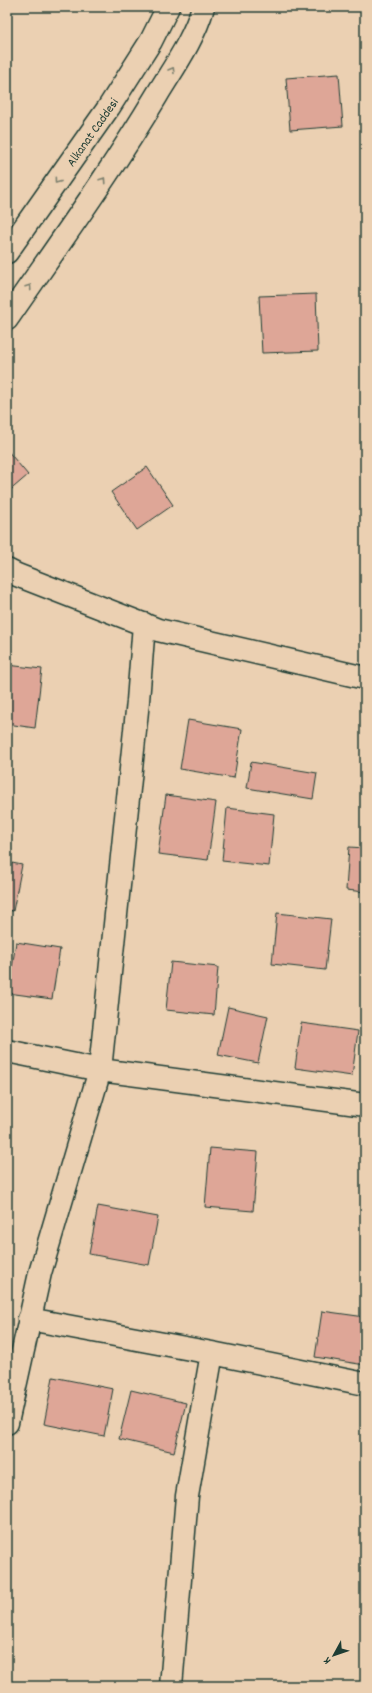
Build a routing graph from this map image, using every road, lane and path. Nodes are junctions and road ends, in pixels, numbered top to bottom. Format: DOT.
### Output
graph roads {
  1 [pos="168,7"];
  2 [pos="203,7"];
  3 [pos="7,252"];
  4 [pos="7,319"];
  5 [pos="7,570"];
  6 [pos="144,624"];
  7 [pos="365,678"];
  8 [pos="7,1052"];
  9 [pos="100,1070"];
  10 [pos="365,1105"];
  11 [pos="30,1319"];
  12 [pos="212,1353"];
  13 [pos="365,1384"];
  14 [pos="7,1423"];
  15 [pos="171,1686"];
  1 -- 3 [label="street, Alkanat Caddesi, one-way"];
  4 -- 2 [label="street, one-way"];
  5 -- 6 [label="street"];
  6 -- 7 [label="street"];
  6 -- 9 [label="street"];
  8 -- 9 [label="street"];
  9 -- 10 [label="street"];
  9 -- 11 [label="street"];
  11 -- 12 [label="street"];
  11 -- 14 [label="street"];
  12 -- 13 [label="street"];
  12 -- 15 [label="street"];
}
